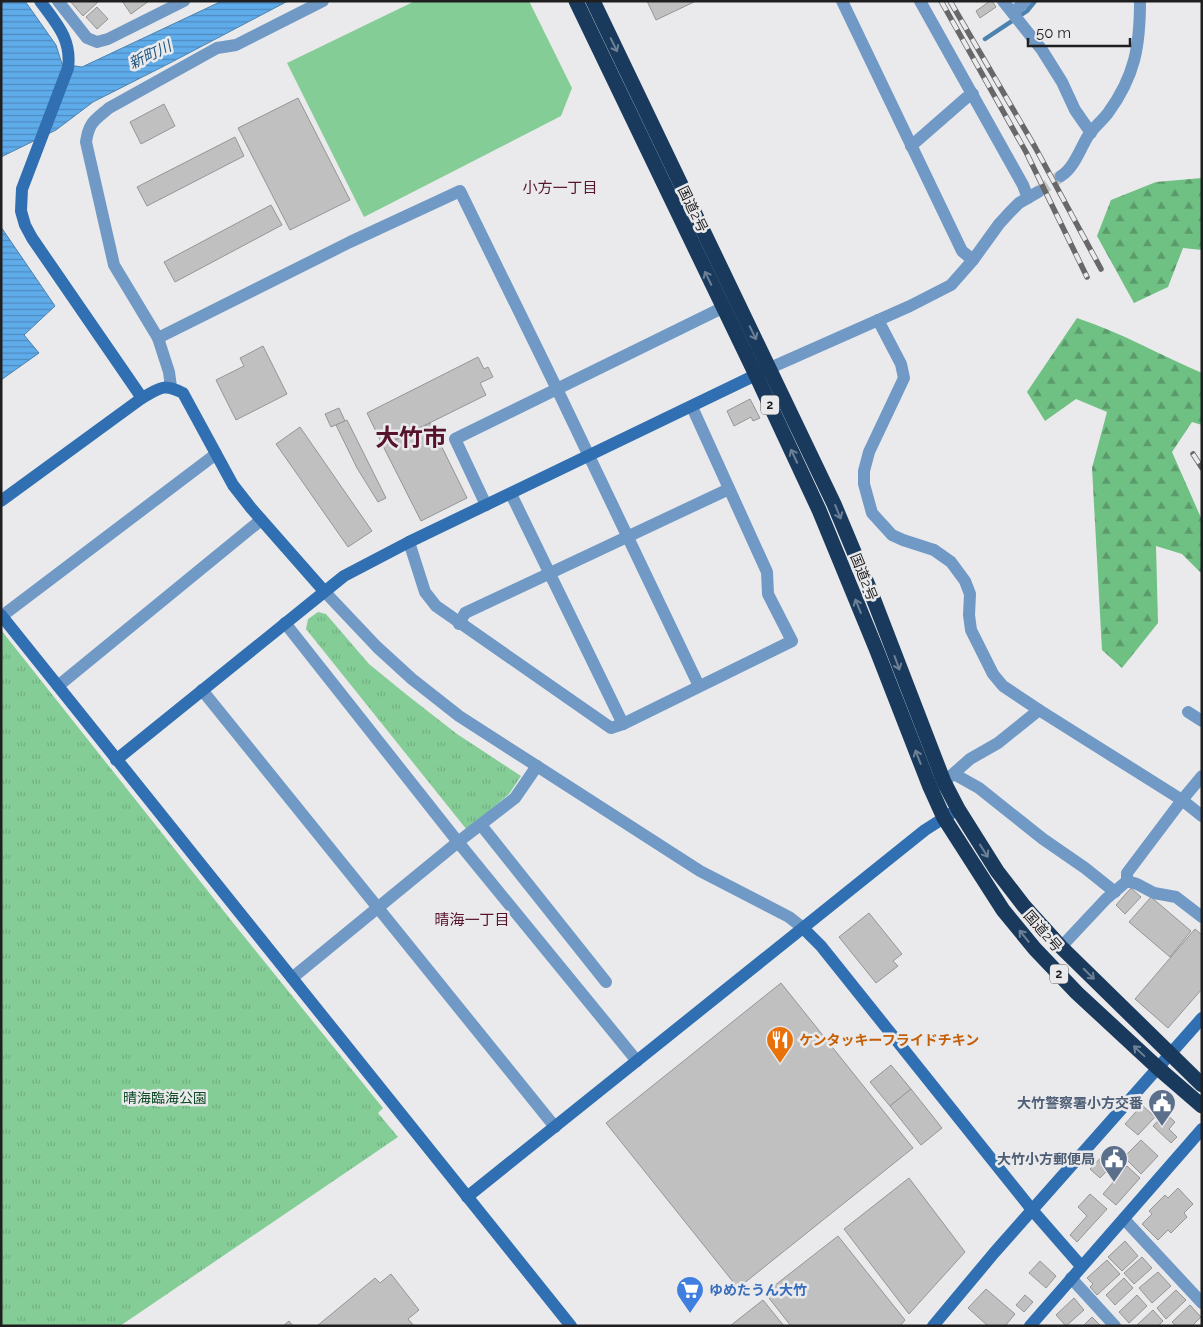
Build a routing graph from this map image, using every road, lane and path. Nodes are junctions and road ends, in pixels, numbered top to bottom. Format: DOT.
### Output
graph roads {
  1 [pos="40,1"];
  2 [pos="58,1"];
  3 [pos="184,1"];
  4 [pos="323,1"];
  5 [pos="576,1"];
  6 [pos="593,1"];
  7 [pos="842,1"];
  8 [pos="920,1"];
  9 [pos="1003,1"];
  10 [pos="1025,1"];
  11 [pos="1140,1"];
  12 [pos="1013,13"];
  13 [pos="973,94"];
  14 [pos="1090,133"];
  15 [pos="911,146"];
  16 [pos="1060,176"];
  17 [pos="973,260"];
  18 [pos="722,308"];
  19 [pos="878,320"];
  20 [pos="158,338"];
  21 [pos="770,368"];
  22 [pos="756,375"];
  23 [pos="171,387"];
  24 [pos="557,389"];
  25 [pos="142,398"];
  26 [pos="692,407"];
  27 [pos="216,454"];
  28 [pos="589,456"];
  29 [pos="729,489"];
  30 [pos="511,494"];
  31 [pos="1,501"];
  32 [pos="486,505"];
  33 [pos="261,520"];
  34 [pos="627,537"];
  35 [pos="409,542"];
  36 [pos="549,574"];
  37 [pos="324,591"];
  38 [pos="1,616"];
  39 [pos="285,623"];
  40 [pos="459,624"];
  41 [pos="58,686"];
  42 [pos="698,686"];
  43 [pos="202,690"];
  44 [pos="1039,710"];
  45 [pos="1188,712"];
  46 [pos="1202,721"];
  47 [pos="623,724"];
  48 [pos="116,760"];
  49 [pos="537,766"];
  50 [pos="1202,776"];
  51 [pos="943,781"];
  52 [pos="1182,800"];
  53 [pos="958,809"];
  54 [pos="1202,816"];
  55 [pos="944,818"];
  56 [pos="481,825"];
  57 [pos="458,842"];
  58 [pos="1126,881"];
  59 [pos="1115,892"];
  60 [pos="378,908"];
  61 [pos="1202,917"];
  62 [pos="803,928"];
  63 [pos="1061,947"];
  64 [pos="292,978"];
  65 [pos="606,982"];
  66 [pos="1202,1018"];
  67 [pos="1170,1055"];
  68 [pos="637,1061"];
  69 [pos="1158,1068"];
  70 [pos="1202,1085"];
  71 [pos="1202,1106"];
  72 [pos="555,1127"];
  73 [pos="1202,1129"];
  74 [pos="467,1197"];
  75 [pos="1033,1211"];
  76 [pos="1124,1219"];
  77 [pos="1081,1266"];
  78 [pos="1071,1278"];
  79 [pos="1202,1303"];
  80 [pos="571,1326"];
  81 [pos="933,1326"];
  82 [pos="1030,1326"];
  83 [pos="1115,1326"];
  1 -- 25 [label="street"];
  2 -- 3 [label="street"];
  4 -- 20 [label="street"];
  18 -- 5 [label="highway, 国道2号 / 2, one-way"];
  6 -- 21 [label="highway, 国道2号 / 2, one-way"];
  7 -- 15 [label="street"];
  8 -- 13 [label="street"];
  9 -- 12 [label="street"];
  10 -- 12 [label="street"];
  11 -- 14 [label="street"];
  12 -- 14 [label="street"];
  13 -- 15 [label="street"];
  13 -- 17 [label="street"];
  14 -- 16 [label="street"];
  15 -- 17 [label="street"];
  17 -- 19 [label="street"];
  18 -- 22 [label="highway, 国道2号 / 2"];
  18 -- 24 [label="street"];
  19 -- 21 [label="street"];
  19 -- 44 [label="street"];
  20 -- 23 [label="street"];
  20 -- 24 [label="street"];
  21 -- 22 [label="street"];
  21 -- 51 [label="highway, 国道2号 / 2, one-way"];
  22 -- 26 [label="street"];
  51 -- 22 [label="highway, 国道2号 / 2, one-way"];
  23 -- 25 [label="street"];
  23 -- 27 [label="street"];
  24 -- 28 [label="street"];
  24 -- 32 [label="street"];
  25 -- 31 [label="street"];
  26 -- 28 [label="street"];
  26 -- 29 [label="street"];
  27 -- 33 [label="street"];
  27 -- 38 [label="street"];
  28 -- 30 [label="street"];
  28 -- 34 [label="street"];
  29 -- 34 [label="street"];
  29 -- 42 [label="street"];
  30 -- 32 [label="street"];
  30 -- 36 [label="street"];
  32 -- 35 [label="street"];
  33 -- 37 [label="street"];
  33 -- 41 [label="street"];
  34 -- 36 [label="street"];
  34 -- 42 [label="street"];
  35 -- 37 [label="street"];
  35 -- 40 [label="street"];
  36 -- 40 [label="street"];
  36 -- 47 [label="street"];
  37 -- 39 [label="street"];
  37 -- 49 [label="street"];
  38 -- 41 [label="street"];
  39 -- 43 [label="street"];
  39 -- 57 [label="street"];
  40 -- 47 [label="street"];
  41 -- 48 [label="street"];
  42 -- 47 [label="street"];
  43 -- 48 [label="street"];
  43 -- 60 [label="street"];
  44 -- 51 [label="street"];
  44 -- 52 [label="street"];
  45 -- 46 [label="street"];
  48 -- 64 [label="street"];
  49 -- 56 [label="street"];
  49 -- 62 [label="street"];
  50 -- 52 [label="street"];
  51 -- 53 [label="highway, 国道2号 / 2"];
  51 -- 55 [label="highway, 国道2号 / 2"];
  51 -- 59 [label="street"];
  52 -- 54 [label="street"];
  52 -- 58 [label="street"];
  53 -- 55 [label="street"];
  53 -- 63 [label="highway, 国道2号 / 2, one-way"];
  55 -- 62 [label="street"];
  69 -- 55 [label="highway, 国道2号 / 2, one-way"];
  56 -- 57 [label="street"];
  56 -- 65 [label="street"];
  57 -- 60 [label="street"];
  57 -- 68 [label="street"];
  58 -- 59 [label="street"];
  58 -- 61 [label="street"];
  59 -- 63 [label="street"];
  60 -- 64 [label="street"];
  60 -- 72 [label="street"];
  62 -- 68 [label="street"];
  62 -- 75 [label="street"];
  63 -- 67 [label="highway, 国道2号 / 2, one-way"];
  64 -- 74 [label="street"];
  66 -- 67 [label="street"];
  67 -- 69 [label="street"];
  67 -- 70 [label="highway, 国道2号 / 2"];
  68 -- 72 [label="street"];
  69 -- 71 [label="highway, 国道2号 / 2"];
  69 -- 75 [label="street"];
  72 -- 74 [label="street"];
  73 -- 76 [label="street"];
  74 -- 80 [label="street"];
  75 -- 77 [label="street"];
  75 -- 81 [label="street"];
  76 -- 77 [label="street"];
  76 -- 79 [label="street"];
  77 -- 78 [label="street"];
  78 -- 82 [label="street"];
  78 -- 83 [label="street"];
}
